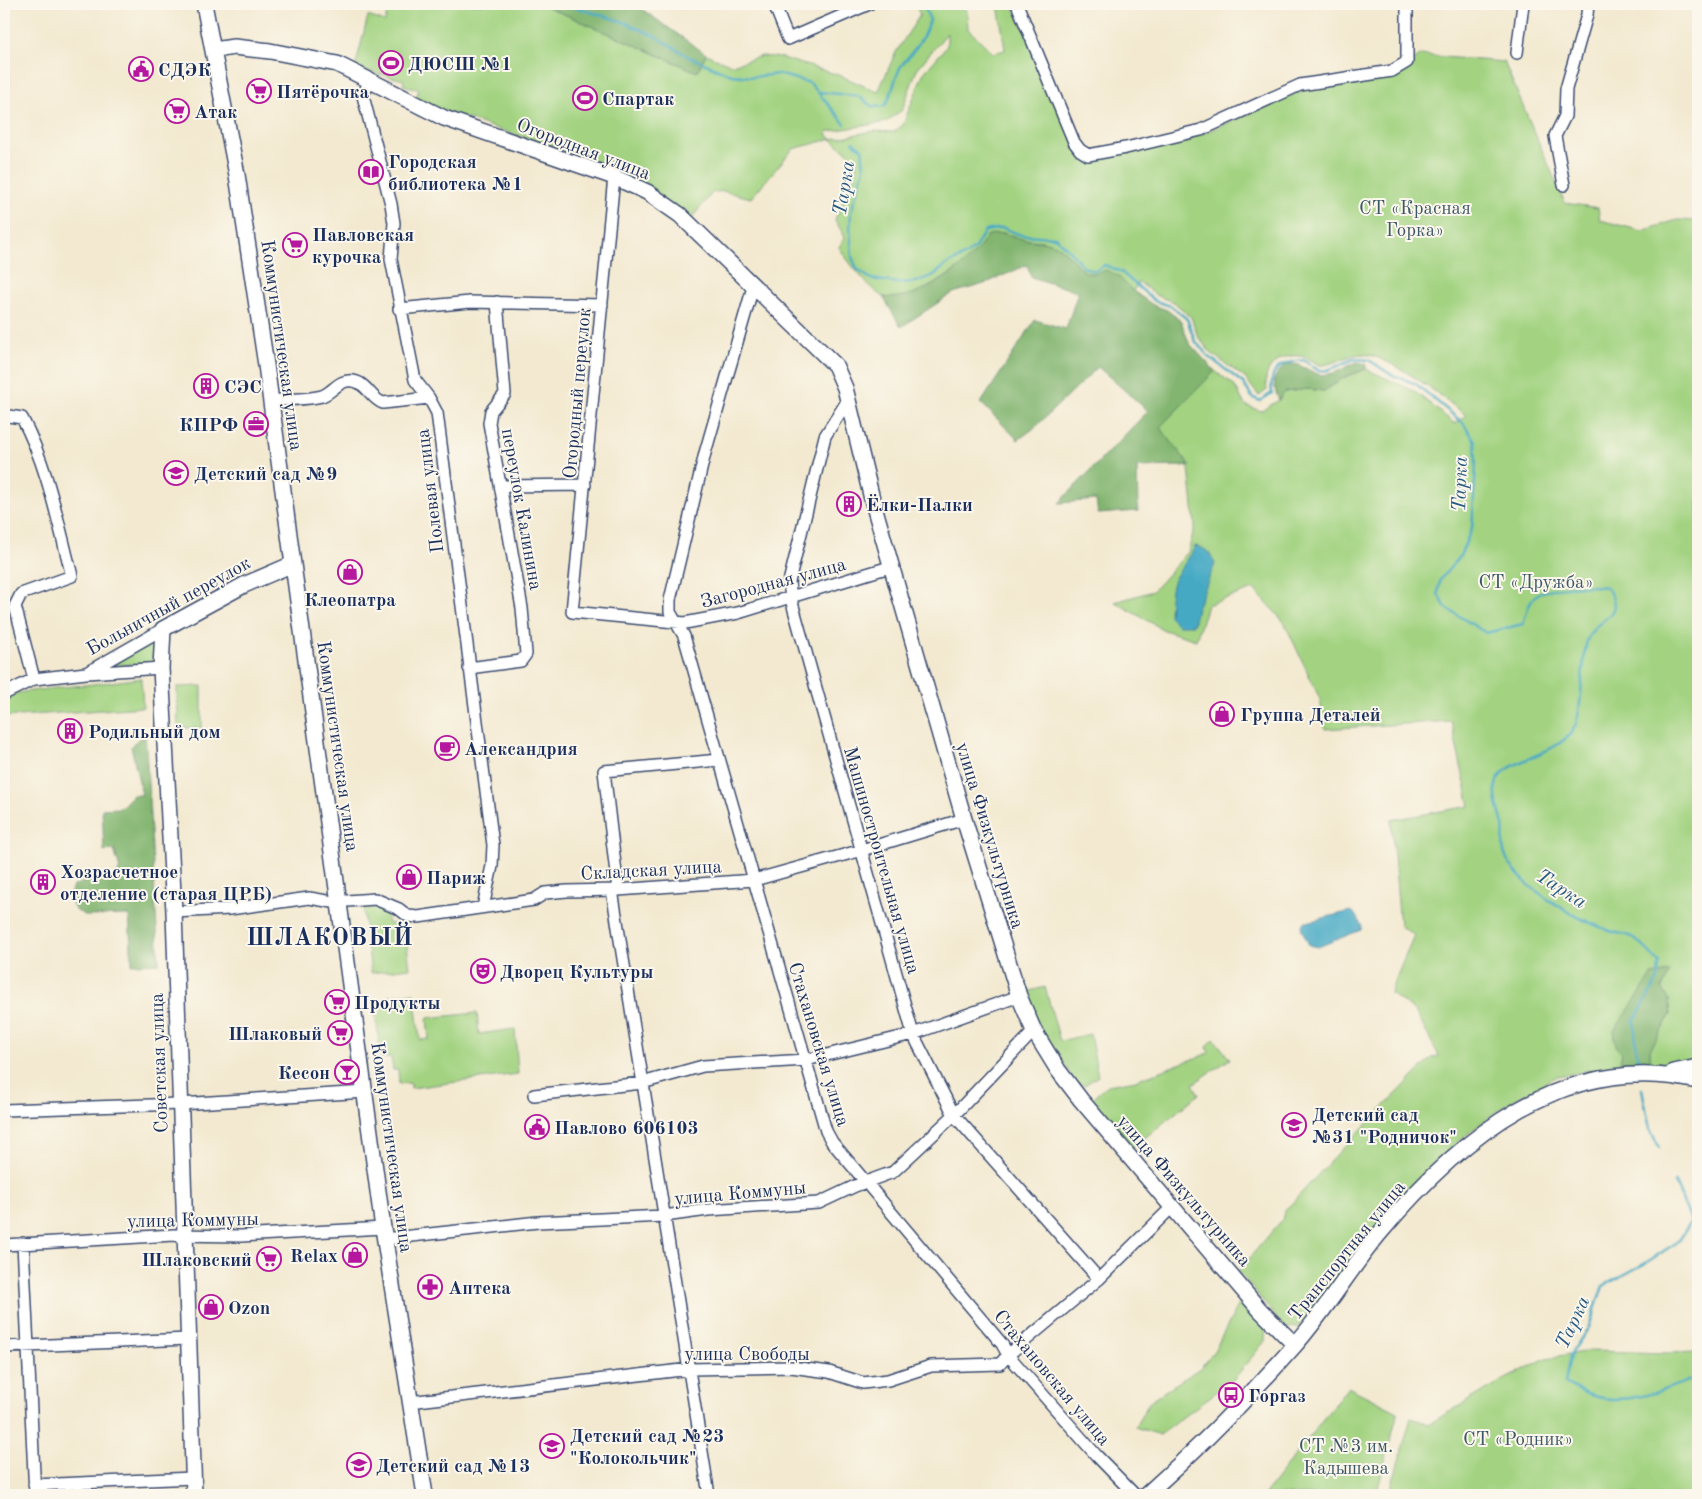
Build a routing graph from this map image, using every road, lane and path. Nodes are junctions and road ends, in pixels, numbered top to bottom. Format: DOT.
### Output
graph roads {
  1 [pos="204,4"];
  2 [pos="774,4"];
  3 [pos="869,4"];
  4 [pos="1017,4"];
  5 [pos="1407,4"];
  6 [pos="1523,4"];
  7 [pos="1588,4"];
  8 [pos="214,50"];
  9 [pos="1517,53"];
  10 [pos="369,82"];
  11 [pos="614,177"];
  12 [pos="1564,185"];
  13 [pos="753,287"];
  14 [pos="496,302"];
  15 [pos="602,306"];
  16 [pos="399,309"];
  17 [pos="429,398"];
  18 [pos="848,400"];
  19 [pos="271,401"];
  20 [pos="9,416"];
  21 [pos="585,485"];
  22 [pos="502,486"];
  23 [pos="294,564"];
  24 [pos="893,566"];
  25 [pos="791,599"];
  26 [pos="572,612"];
  27 [pos="677,623"];
  28 [pos="163,629"];
  29 [pos="161,668"];
  30 [pos="469,668"];
  31 [pos="86,673"];
  32 [pos="34,679"];
  33 [pos="4,694"];
  34 [pos="719,760"];
  35 [pos="964,819"];
  36 [pos="862,850"];
  37 [pos="754,880"];
  38 [pos="615,890"];
  39 [pos="340,901"];
  40 [pos="483,907"];
  41 [pos="174,912"];
  42 [pos="1019,996"];
  43 [pos="1034,1031"];
  44 [pos="913,1034"];
  45 [pos="806,1060"];
  46 [pos="1698,1067"];
  47 [pos="1658,1074"];
  48 [pos="1698,1080"];
  49 [pos="642,1083"];
  50 [pos="365,1092"];
  51 [pos="534,1094"];
  52 [pos="180,1104"];
  53 [pos="4,1110"];
  54 [pos="954,1115"];
  55 [pos="868,1182"];
  56 [pos="1172,1207"];
  57 [pos="664,1216"];
  58 [pos="383,1234"];
  59 [pos="185,1235"];
  60 [pos="23,1243"];
  61 [pos="4,1245"];
  62 [pos="1099,1280"];
  63 [pos="188,1339"];
  64 [pos="29,1345"];
  65 [pos="1295,1345"];
  66 [pos="4,1347"];
  67 [pos="1008,1355"];
  68 [pos="690,1369"];
  69 [pos="409,1402"];
  70 [pos="193,1478"];
  71 [pos="35,1490"];
  72 [pos="194,1495"];
  73 [pos="425,1495"];
  74 [pos="708,1495"];
  75 [pos="1136,1495"];
  76 [pos="1146,1495"];
  1 -- 8 [label="street, Коммунистическая улица"];
  2 -- 3 [label="street"];
  4 -- 5 [label="street"];
  6 -- 9 [label="street"];
  7 -- 12 [label="street"];
  8 -- 10 [label="street, Огородная улица"];
  8 -- 19 [label="street, Коммунистическая улица"];
  10 -- 11 [label="street, Огородная улица"];
  10 -- 16 [label="street, Полевая улица"];
  11 -- 13 [label="street, Огородная улица"];
  11 -- 15 [label="street, Огородный переулок"];
  13 -- 18 [label="street, улица Физкультурника"];
  13 -- 27 [label="street"];
  14 -- 15 [label="street"];
  14 -- 16 [label="street"];
  14 -- 22 [label="street, переулок Калинина"];
  15 -- 21 [label="street, Огородный переулок"];
  16 -- 17 [label="street, Полевая улица"];
  17 -- 19 [label="street"];
  17 -- 30 [label="street, Полевая улица"];
  18 -- 24 [label="street, улица Физкультурника"];
  18 -- 25 [label="street, Машиностроительная улица"];
  19 -- 23 [label="street, Коммунистическая улица"];
  20 -- 32 [label="street"];
  21 -- 22 [label="street"];
  21 -- 26 [label="street, Огородный переулок"];
  22 -- 30 [label="street, переулок Калинина"];
  23 -- 28 [label="street, Больничный переулок"];
  23 -- 39 [label="street, Коммунистическая улица"];
  24 -- 25 [label="street, Загородная улица"];
  24 -- 35 [label="street, улица Физкультурника"];
  25 -- 27 [label="street, Загородная улица"];
  25 -- 36 [label="street, Машиностроительная улица"];
  26 -- 27 [label="street, Загородная улица"];
  27 -- 34 [label="street, Стахановская улица"];
  28 -- 29 [label="street, Советская улица"];
  28 -- 31 [label="street, Больничный переулок"];
  29 -- 31 [label="street"];
  29 -- 41 [label="street, Советская улица"];
  30 -- 40 [label="street, Полевая улица"];
  31 -- 32 [label="street, Больничный переулок"];
  32 -- 33 [label="street, Больничный переулок"];
  34 -- 37 [label="street, Стахановская улица"];
  34 -- 38 [label="street"];
  35 -- 36 [label="street, Складская улица"];
  35 -- 42 [label="street, улица Физкультурника"];
  36 -- 37 [label="street, Складская улица"];
  36 -- 44 [label="street, Машиностроительная улица"];
  37 -- 38 [label="street, Складская улица"];
  37 -- 45 [label="street, Стахановская улица"];
  38 -- 40 [label="street, Складская улица"];
  38 -- 49 [label="street"];
  39 -- 40 [label="street, Складская улица"];
  39 -- 41 [label="street, Складская улица"];
  39 -- 50 [label="street, Коммунистическая улица"];
  41 -- 52 [label="street, Советская улица"];
  42 -- 43 [label="street, улица Физкультурника"];
  42 -- 44 [label="street"];
  43 -- 54 [label="street, улица Коммуны"];
  43 -- 56 [label="street, улица Физкультурника"];
  44 -- 45 [label="street"];
  44 -- 54 [label="street, Машиностроительная улица"];
  45 -- 49 [label="street"];
  45 -- 55 [label="street, Стахановская улица"];
  46 -- 47 [label="street"];
  47 -- 48 [label="street, Транспортная улица"];
  47 -- 65 [label="street, Транспортная улица"];
  49 -- 51 [label="street"];
  49 -- 57 [label="street"];
  50 -- 52 [label="street"];
  50 -- 58 [label="street, Коммунистическая улица"];
  52 -- 53 [label="street"];
  52 -- 59 [label="street, Советская улица"];
  54 -- 55 [label="street, улица Коммуны"];
  54 -- 62 [label="street, Машиностроительная улица"];
  55 -- 57 [label="street, улица Коммуны"];
  55 -- 67 [label="street, Стахановская улица"];
  56 -- 62 [label="street, улица Свободы"];
  56 -- 65 [label="street, улица Физкультурника"];
  57 -- 58 [label="street, улица Коммуны"];
  57 -- 68 [label="street"];
  58 -- 59 [label="street, улица Коммуны"];
  58 -- 69 [label="street, Коммунистическая улица"];
  59 -- 60 [label="street, улица Коммуны"];
  59 -- 63 [label="street, Советская улица"];
  60 -- 61 [label="street, улица Коммуны"];
  60 -- 64 [label="street"];
  62 -- 67 [label="street, улица Свободы"];
  63 -- 64 [label="street"];
  63 -- 70 [label="street, Советская улица"];
  64 -- 66 [label="street"];
  64 -- 71 [label="street"];
  65 -- 76 [label="street, Транспортная улица"];
  67 -- 68 [label="street, улица Свободы"];
  67 -- 75 [label="street, Стахановская улица"];
  68 -- 69 [label="street, улица Свободы"];
  68 -- 74 [label="street"];
  69 -- 73 [label="street, Коммунистическая улица"];
  70 -- 71 [label="street"];
  70 -- 72 [label="street, Советская улица"];
}
